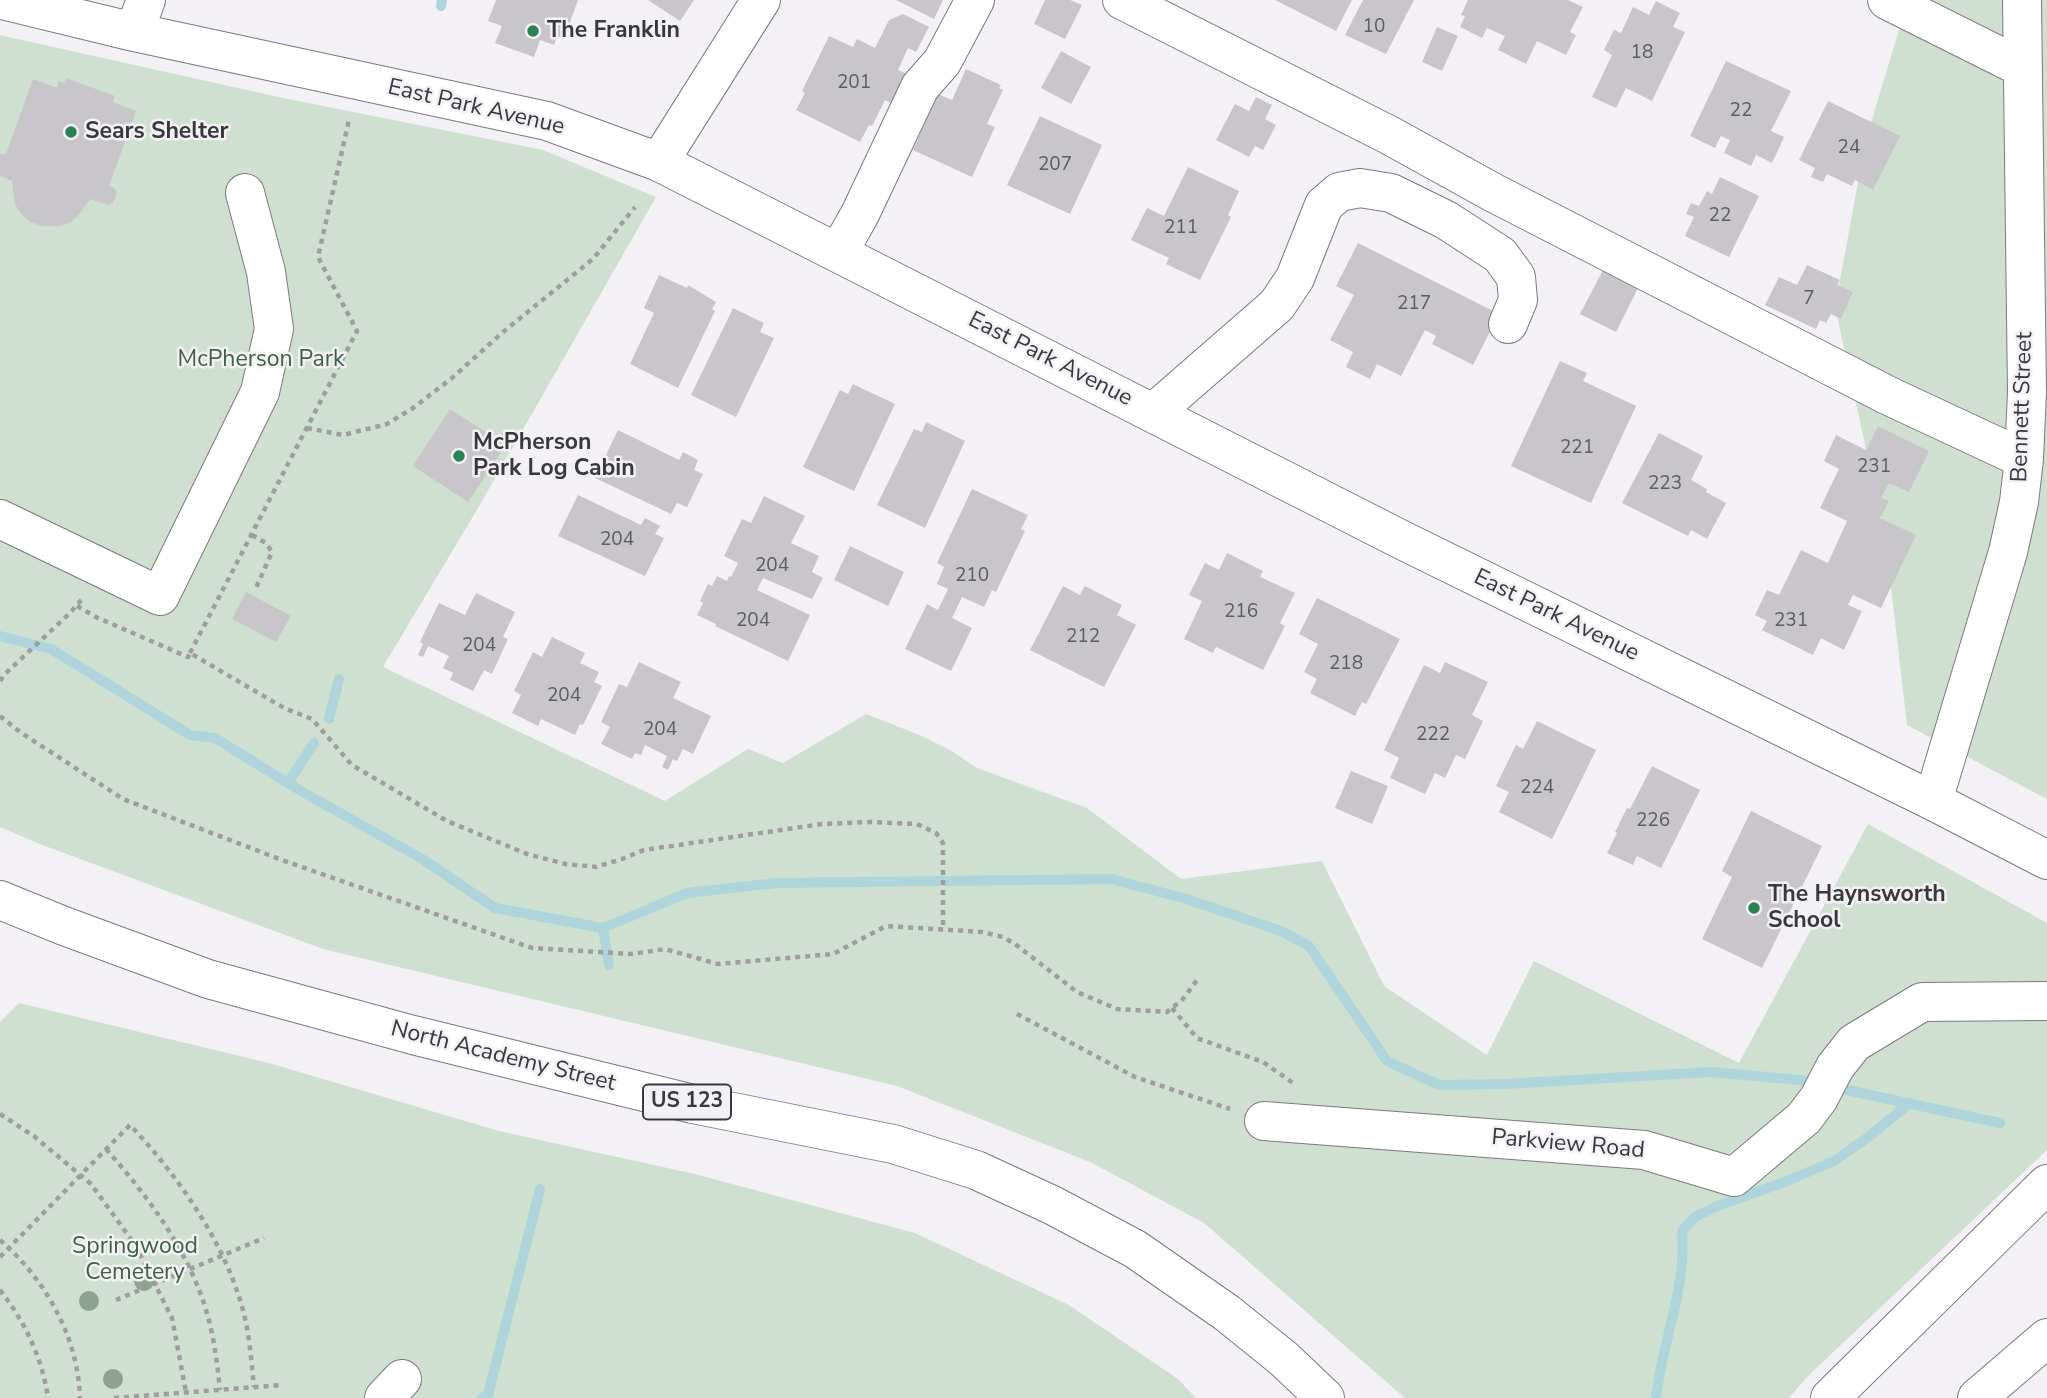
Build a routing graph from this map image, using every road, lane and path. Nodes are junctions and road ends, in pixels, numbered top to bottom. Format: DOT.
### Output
graph roads {
  1 [pos="2,0"];
  2 [pos="761,0"];
  3 [pos="975,0"];
  4 [pos="1122,0"];
  5 [pos="1887,0"];
  6 [pos="2022,0"];
  7 [pos="140,16"];
  8 [pos="2023,68"];
  9 [pos="349,121"];
  10 [pos="345,139"];
  11 [pos="659,162"];
  12 [pos="245,193"];
  13 [pos="635,207"];
  14 [pos="838,253"];
  15 [pos="1508,324"];
  16 [pos="1153,413"];
  17 [pos="307,428"];
  18 [pos="2024,459"];
  19 [pos="0,519"];
  20 [pos="252,535"];
  21 [pos="255,590"];
  22 [pos="0,681"];
  23 [pos="0,716"];
  24 [pos="1933,801"];
  25 [pos="2047,860"];
  26 [pos="0,900"];
  27 [pos="943,929"];
  28 [pos="1197,980"];
  29 [pos="2047,1001"];
  30 [pos="1172,1008"];
  31 [pos="1017,1014"];
  32 [pos="0,1114"];
  33 [pos="1280,1122"];
  34 [pos="106,1149"];
  35 [pos="81,1175"];
  36 [pos="2047,1184"];
  37 [pos="264,1238"];
  38 [pos="0,1240"];
  39 [pos="9,1248"];
  40 [pos="221,1256"];
  41 [pos="0,1257"];
  42 [pos="189,1270"];
  43 [pos="156,1283"];
  44 [pos="0,1290"];
  45 [pos="116,1300"];
  46 [pos="2047,1338"];
  47 [pos="282,1385"];
  48 [pos="254,1387"];
  49 [pos="220,1390"];
  50 [pos="186,1392"];
  51 [pos="48,1398"];
  52 [pos="80,1398"];
  53 [pos="114,1398"];
  54 [pos="1325,1398"];
  55 [pos="1830,1398"];
  56 [pos="1977,1398"];
  1 -- 7 [label="main road, East Park Avenue"];
  2 -- 11 [label="main road"];
  3 -- 14 [label="main road"];
  4 -- 18 [label="main road"];
  5 -- 8 [label="main road"];
  6 -- 8 [label="main road, Bennett Street"];
  7 -- 11 [label="main road, East Park Avenue"];
  8 -- 18 [label="main road, Bennett Street"];
  9 -- 10 [label="path"];
  11 -- 14 [label="main road, East Park Avenue"];
  12 -- 19 [label="main road"];
  13 -- 17 [label="path"];
  14 -- 16 [label="main road, East Park Avenue"];
  15 -- 16 [label="main road"];
  16 -- 24 [label="main road, East Park Avenue"];
  18 -- 24 [label="main road, Bennett Street"];
  20 -- 21 [label="path"];
  22 -- 27 [label="path"];
  23 -- 27 [label="path"];
  24 -- 25 [label="main road, East Park Avenue"];
  26 -- 54 [label="main road, North Academy Street / US 123"];
  27 -- 30 [label="path"];
  28 -- 30 [label="path"];
  29 -- 33 [label="main road, Parkview Road"];
  30 -- 33 [label="path"];
  31 -- 33 [label="path"];
  32 -- 35 [label="path"];
  34 -- 35 [label="path"];
  34 -- 40 [label="path"];
  34 -- 42 [label="path"];
  35 -- 39 [label="path"];
  35 -- 43 [label="path"];
  36 -- 55 [label="main road"];
  37 -- 40 [label="path"];
  38 -- 39 [label="path"];
  39 -- 41 [label="path"];
  39 -- 52 [label="path"];
  40 -- 42 [label="path"];
  40 -- 48 [label="path"];
  42 -- 43 [label="path"];
  42 -- 49 [label="path"];
  43 -- 45 [label="path"];
  43 -- 50 [label="path"];
  44 -- 51 [label="path"];
  46 -- 56 [label="main road"];
  47 -- 48 [label="path"];
  48 -- 49 [label="path"];
  49 -- 50 [label="path"];
  50 -- 53 [label="path"];
}
